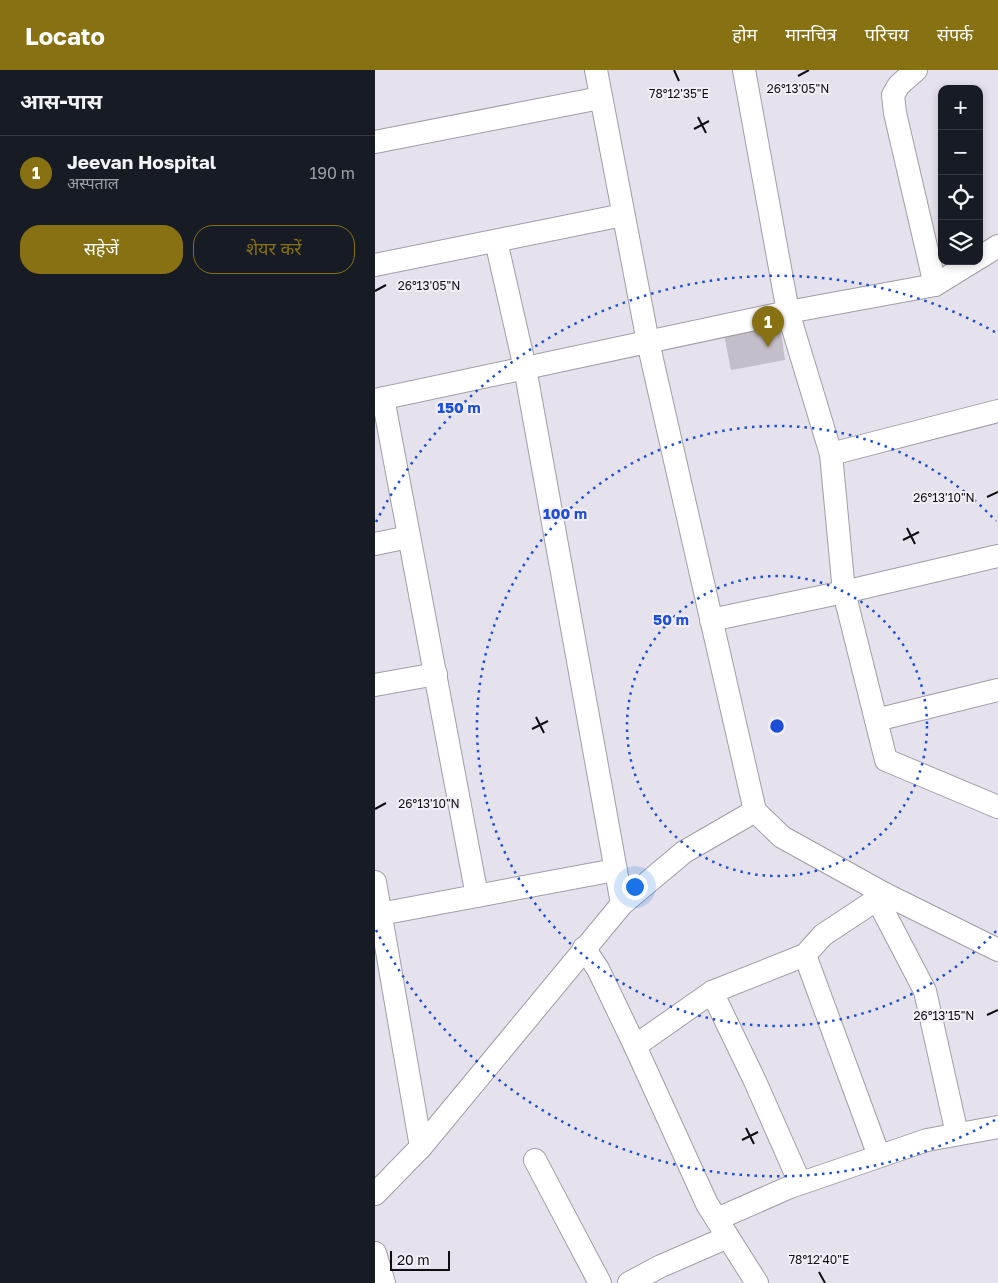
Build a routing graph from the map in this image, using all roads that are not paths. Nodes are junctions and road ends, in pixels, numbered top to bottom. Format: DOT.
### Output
graph roads {
  1 [pos="595,70"];
  2 [pos="744,70"];
  3 [pos="916,70"];
  4 [pos="600,98"];
  5 [pos="375,142"];
  6 [pos="623,215"];
  7 [pos="496,241"];
  8 [pos="998,246"];
  9 [pos="983,255"];
  10 [pos="375,265"];
  11 [pos="968,265"];
  12 [pos="935,285"];
  13 [pos="787,312"];
  14 [pos="647,342"];
  15 [pos="525,368"];
  16 [pos="379,399"];
  17 [pos="998,412"];
  18 [pos="831,454"];
  19 [pos="409,537"];
  20 [pos="375,544"];
  21 [pos="998,556"];
  22 [pos="843,592"];
  23 [pos="711,620"];
  24 [pos="435,674"];
  25 [pos="375,685"];
  26 [pos="998,690"];
  27 [pos="876,720"];
  28 [pos="998,806"];
  29 [pos="755,811"];
  30 [pos="615,870"];
  31 [pos="375,882"];
  32 [pos="477,896"];
  33 [pos="881,896"];
  34 [pos="622,904"];
  35 [pos="378,914"];
  36 [pos="584,948"];
  37 [pos="998,950"];
  38 [pos="805,955"];
  39 [pos="712,992"];
  40 [pos="635,1046"];
  41 [pos="998,1127"];
  42 [pos="957,1134"];
  43 [pos="421,1147"];
  44 [pos="879,1156"];
  45 [pos="535,1160"];
  46 [pos="800,1183"];
  47 [pos="375,1194"];
  48 [pos="723,1228"];
  49 [pos="375,1253"];
  50 [pos="384,1283"];
  51 [pos="600,1283"];
  52 [pos="629,1283"];
  53 [pos="757,1283"];
  1 -- 4 [label="street"];
  2 -- 13 [label="street"];
  3 -- 12 [label="street"];
  4 -- 5 [label="street"];
  4 -- 6 [label="street"];
  6 -- 7 [label="street"];
  6 -- 14 [label="street"];
  7 -- 10 [label="street"];
  7 -- 15 [label="street"];
  8 -- 9 [label="street"];
  11 -- 12 [label="street"];
  12 -- 13 [label="street"];
  13 -- 14 [label="street"];
  13 -- 18 [label="street"];
  14 -- 15 [label="street"];
  14 -- 23 [label="street"];
  15 -- 16 [label="street"];
  15 -- 30 [label="street"];
  16 -- 19 [label="street"];
  17 -- 18 [label="street"];
  18 -- 22 [label="street"];
  19 -- 20 [label="street"];
  19 -- 24 [label="street"];
  21 -- 22 [label="street"];
  22 -- 23 [label="street"];
  22 -- 27 [label="street"];
  23 -- 29 [label="street"];
  24 -- 25 [label="street"];
  24 -- 32 [label="street"];
  26 -- 27 [label="street"];
  27 -- 28 [label="street"];
  29 -- 33 [label="street"];
  29 -- 34 [label="street"];
  30 -- 32 [label="street"];
  30 -- 34 [label="street"];
  31 -- 35 [label="street"];
  32 -- 35 [label="street"];
  33 -- 37 [label="street"];
  33 -- 38 [label="street"];
  33 -- 42 [label="street"];
  34 -- 36 [label="street"];
  35 -- 43 [label="street"];
  36 -- 40 [label="street"];
  36 -- 43 [label="street"];
  38 -- 39 [label="street"];
  38 -- 44 [label="street"];
  39 -- 40 [label="street"];
  39 -- 46 [label="street"];
  40 -- 48 [label="street"];
  41 -- 42 [label="street"];
  42 -- 44 [label="street"];
  43 -- 47 [label="street"];
  44 -- 46 [label="street"];
  45 -- 51 [label="street"];
  46 -- 48 [label="street"];
  48 -- 52 [label="street"];
  48 -- 53 [label="street"];
  49 -- 50 [label="street"];
}
